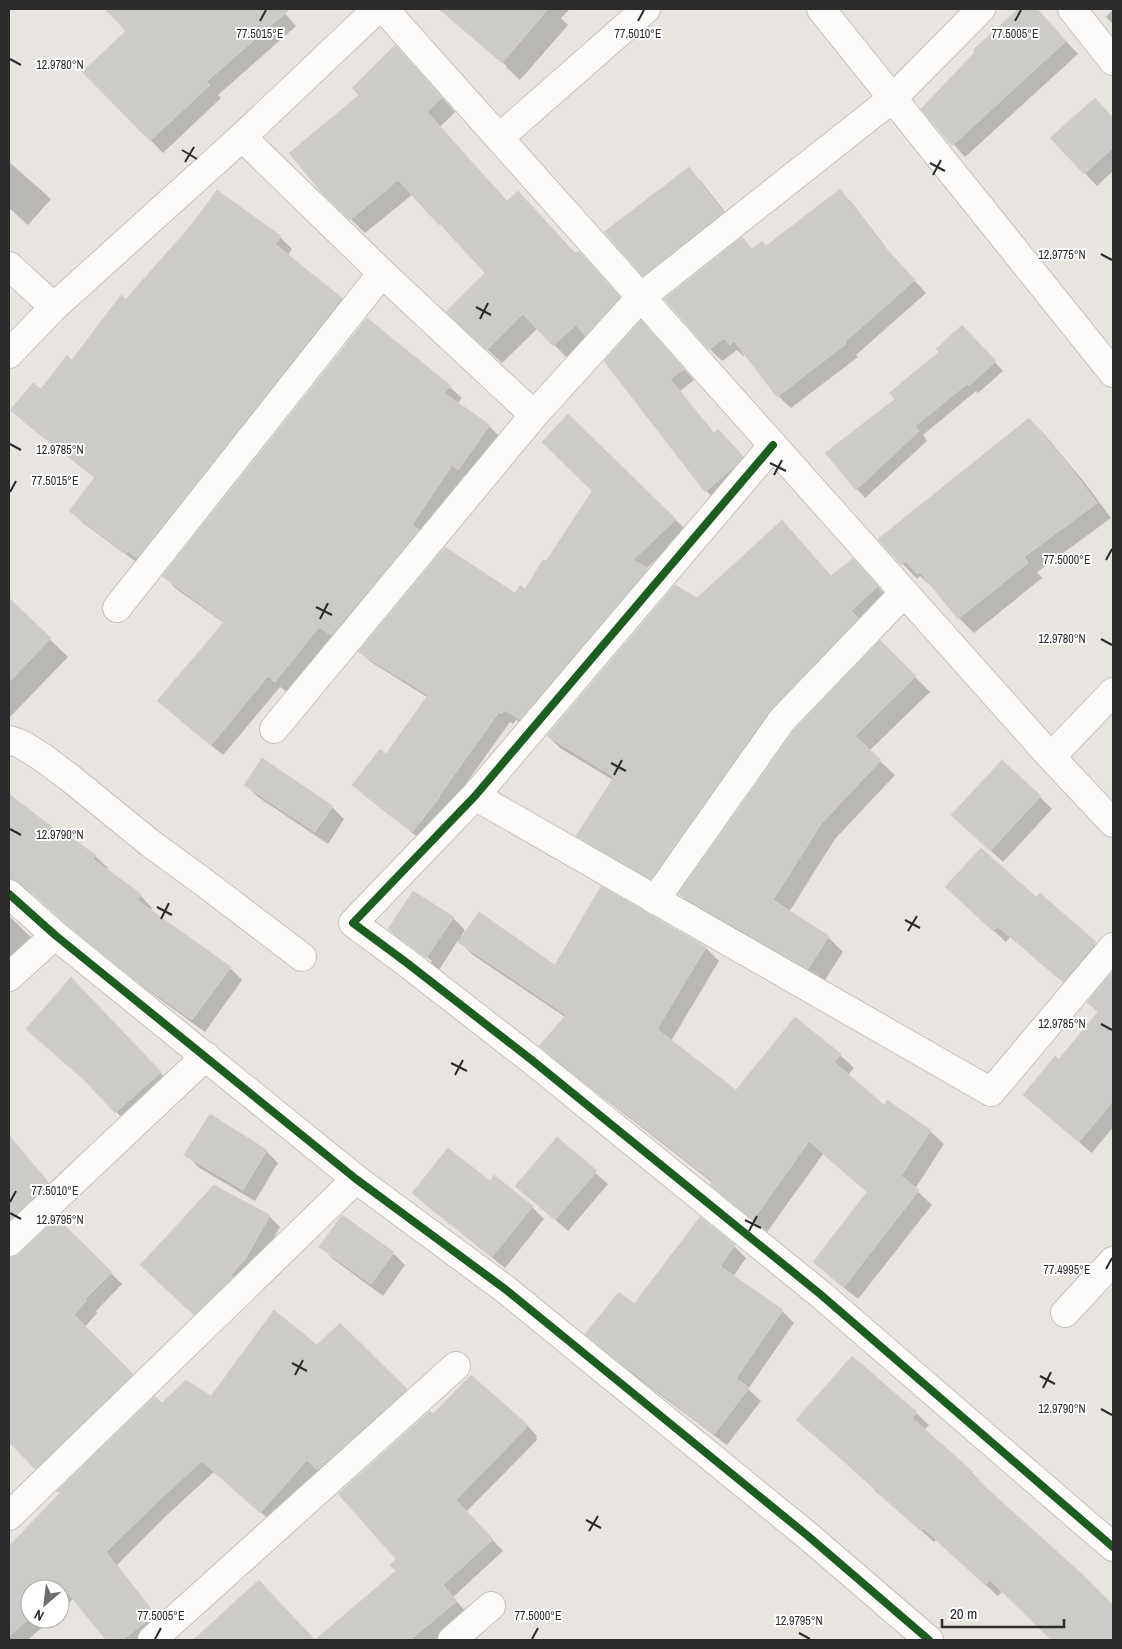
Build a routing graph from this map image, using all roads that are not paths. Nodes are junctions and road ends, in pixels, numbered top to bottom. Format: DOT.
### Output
graph roads {
  1 [pos="377,9"];
  2 [pos="384,9"];
  3 [pos="646,9"];
  4 [pos="822,9"];
  5 [pos="980,9"];
  6 [pos="1072,9"];
  7 [pos="1113,61"];
  8 [pos="893,98"];
  9 [pos="242,137"];
  10 [pos="499,138"];
  11 [pos="9,266"];
  12 [pos="382,273"];
  13 [pos="641,297"];
  14 [pos="54,307"];
  15 [pos="9,354"];
  16 [pos="1113,373"];
  17 [pos="534,415"];
  18 [pos="773,446"];
  19 [pos="904,593"];
  20 [pos="117,608"];
  21 [pos="1113,692"];
  22 [pos="274,729"];
  23 [pos="9,740"];
  24 [pos="1051,757"];
  25 [pos="475,796"];
  26 [pos="1113,823"];
  27 [pos="9,894"];
  28 [pos="655,900"];
  29 [pos="55,935"];
  30 [pos="1113,947"];
  31 [pos="302,957"];
  32 [pos="9,976"];
  33 [pos="206,1056"];
  34 [pos="356,1179"];
  35 [pos="9,1242"];
  36 [pos="1113,1261"];
  37 [pos="1065,1313"];
  38 [pos="456,1366"];
  39 [pos="9,1516"];
  40 [pos="1113,1547"];
  41 [pos="491,1606"];
  42 [pos="152,1640"];
  43 [pos="452,1640"];
  44 [pos="929,1640"];
  1 -- 9 [label="street"];
  2 -- 10 [label="street"];
  3 -- 10 [label="street"];
  4 -- 8 [label="street"];
  5 -- 8 [label="street"];
  6 -- 7 [label="street"];
  8 -- 13 [label="street"];
  8 -- 16 [label="street"];
  9 -- 12 [label="street"];
  9 -- 14 [label="street"];
  10 -- 13 [label="street"];
  11 -- 14 [label="street"];
  12 -- 17 [label="street"];
  12 -- 20 [label="street"];
  13 -- 17 [label="street"];
  13 -- 18 [label="street"];
  14 -- 15 [label="street"];
  17 -- 22 [label="street"];
  18 -- 19 [label="street"];
  18 -- 25 [label="street"];
  19 -- 24 [label="street"];
  19 -- 28 [label="street"];
  21 -- 24 [label="street"];
  23 -- 31 [label="street"];
  24 -- 26 [label="street"];
  25 -- 28 [label="street"];
  25 -- 40 [label="street"];
  27 -- 29 [label="street"];
  28 -- 30 [label="street"];
  29 -- 32 [label="street"];
  29 -- 33 [label="street"];
  33 -- 34 [label="street"];
  33 -- 35 [label="street"];
  34 -- 39 [label="street"];
  34 -- 44 [label="street"];
  36 -- 37 [label="street"];
  38 -- 42 [label="street"];
  41 -- 43 [label="street"];
}
